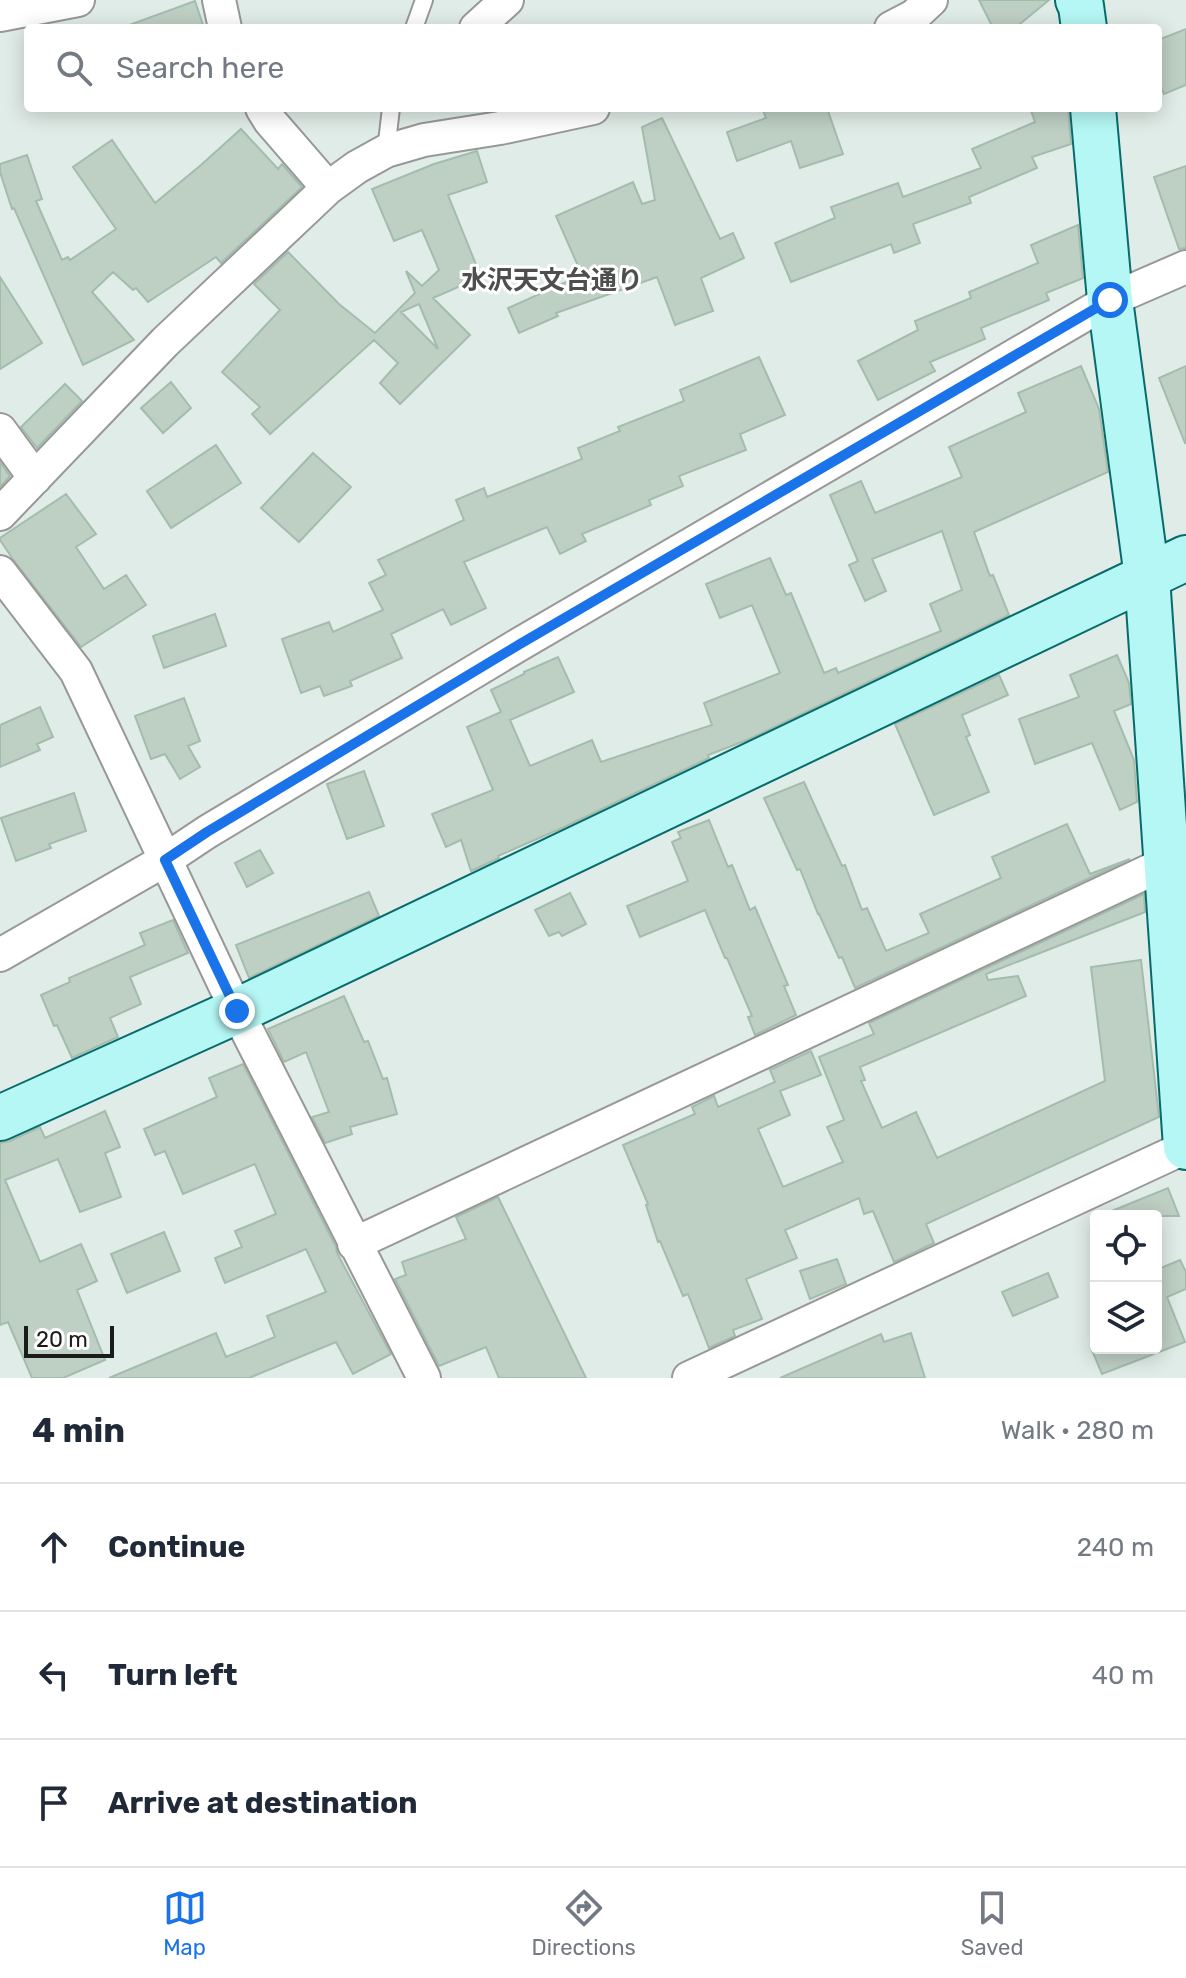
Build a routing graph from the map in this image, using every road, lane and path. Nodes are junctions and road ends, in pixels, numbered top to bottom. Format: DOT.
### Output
graph roads {
  1 [pos="78,0"];
  2 [pos="219,0"];
  3 [pos="507,0"];
  4 [pos="931,0"];
  5 [pos="1078,0"];
  6 [pos="420,3"];
  7 [pos="0,15"];
  8 [pos="224,24"];
  9 [pos="415,24"];
  10 [pos="480,24"];
  11 [pos="899,24"];
  12 [pos="1083,24"];
  13 [pos="264,112"];
  14 [pos="391,112"];
  15 [pos="574,112"];
  16 [pos="1093,112"];
  17 [pos="386,151"];
  18 [pos="328,188"];
  19 [pos="1186,267"];
  20 [pos="1110,300"];
  21 [pos="0,430"];
  22 [pos="35,478"];
  23 [pos="0,514"];
  24 [pos="1186,558"];
  25 [pos="0,572"];
  26 [pos="1147,577"];
  27 [pos="165,860"];
  28 [pos="1166,863"];
  29 [pos="0,955"];
  30 [pos="237,1011"];
  31 [pos="0,1118"];
  32 [pos="1186,1147"];
  33 [pos="354,1244"];
  34 [pos="424,1378"];
  35 [pos="689,1378"];
  1 -- 7 [label="street"];
  2 -- 8 [label="street"];
  3 -- 10 [label="street"];
  4 -- 11 [label="street"];
  5 -- 12 [label="street"];
  6 -- 9 [label="lane"];
  13 -- 18 [label="street"];
  14 -- 17 [label="lane"];
  15 -- 17 [label="street"];
  16 -- 20 [label="street"];
  17 -- 18 [label="street"];
  18 -- 22 [label="street"];
  19 -- 20 [label="street"];
  20 -- 26 [label="street"];
  20 -- 27 [label="street"];
  21 -- 22 [label="street"];
  22 -- 23 [label="street"];
  24 -- 26 [label="street"];
  25 -- 27 [label="street"];
  26 -- 28 [label="street"];
  26 -- 30 [label="street"];
  27 -- 29 [label="street"];
  27 -- 30 [label="street"];
  28 -- 32 [label="street"];
  28 -- 33 [label="street"];
  30 -- 31 [label="street"];
  30 -- 33 [label="street"];
  32 -- 35 [label="street"];
  33 -- 34 [label="street"];
}
